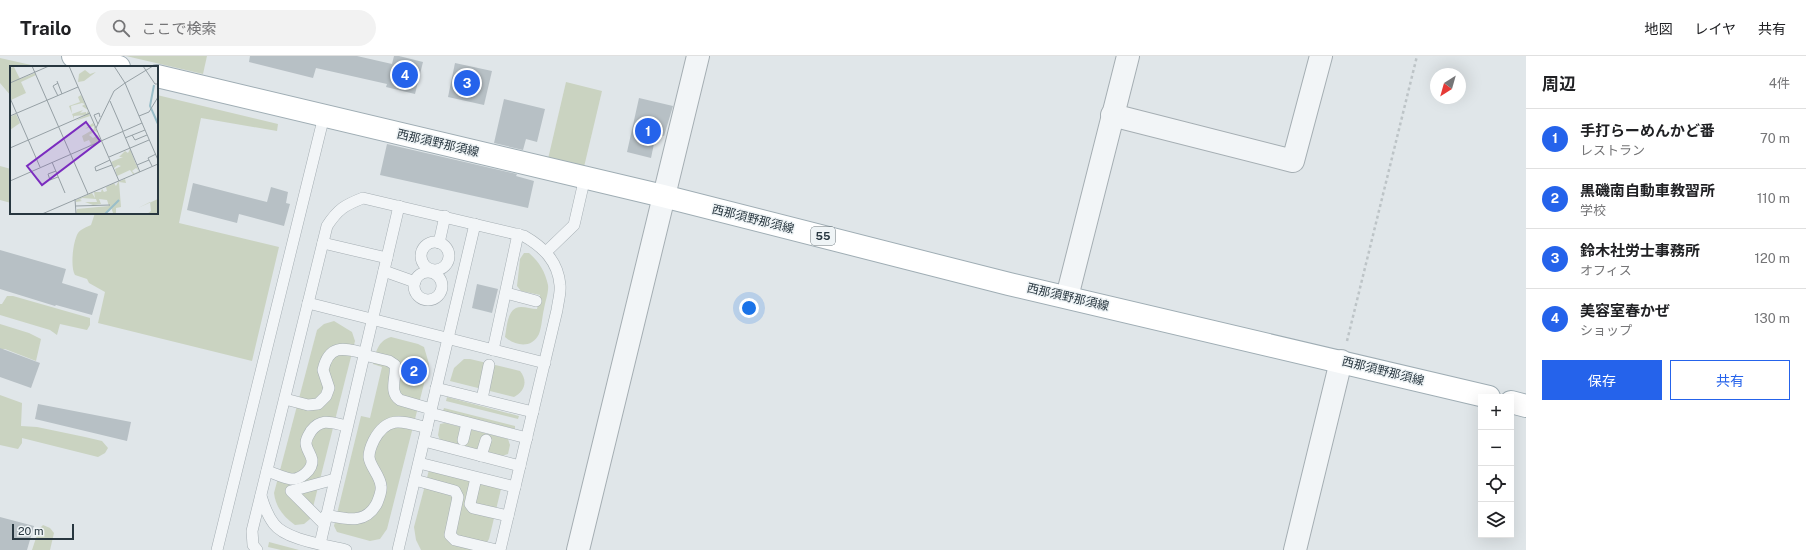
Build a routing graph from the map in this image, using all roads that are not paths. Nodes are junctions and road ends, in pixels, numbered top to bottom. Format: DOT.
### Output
graph roads {
  1 [pos="73,56"];
  2 [pos="698,56"];
  3 [pos="1128,56"];
  4 [pos="1321,56"];
  5 [pos="115,66"];
  6 [pos="158,76"];
  7 [pos="1112,115"];
  8 [pos="324,116"];
  9 [pos="585,177"];
  10 [pos="664,196"];
  11 [pos="399,206"];
  12 [pos="445,216"];
  13 [pos="475,224"];
  14 [pos="518,234"];
  15 [pos="323,243"];
  16 [pos="439,243"];
  17 [pos="546,252"];
  18 [pos="387,258"];
  19 [pos="384,271"];
  20 [pos="432,271"];
  21 [pos="415,282"];
  22 [pos="506,293"];
  23 [pos="1067,297"];
  24 [pos="536,301"];
  25 [pos="308,303"];
  26 [pos="372,319"];
  27 [pos="448,338"];
  28 [pos="493,350"];
  29 [pos="364,354"];
  30 [pos="1341,361"];
  31 [pos="545,362"];
  32 [pos="489,366"];
  33 [pos="436,388"];
  34 [pos="1478,394"];
  35 [pos="285,399"];
  36 [pos="482,399"];
  37 [pos="1514,403"];
  38 [pos="1526,406"];
  39 [pos="431,411"];
  40 [pos="533,412"];
  41 [pos="467,423"];
  42 [pos="347,426"];
  43 [pos="427,428"];
  44 [pos="527,438"];
  45 [pos="463,440"];
  46 [pos="486,440"];
  47 [pos="424,441"];
  48 [pos="481,456"];
  49 [pos="419,463"];
  50 [pos="520,466"];
  51 [pos="267,471"];
  52 [pos="476,478"];
  53 [pos="335,479"];
  54 [pos="415,480"];
  55 [pos="515,487"];
  56 [pos="261,496"];
  57 [pos="508,516"];
  58 [pos="325,519"];
  59 [pos="320,544"];
  60 [pos="218,550"];
  61 [pos="257,550"];
  62 [pos="346,550"];
  63 [pos="398,550"];
  64 [pos="498,550"];
  65 [pos="578,550"];
  66 [pos="1295,550"];
  1 -- 5 [label="main road"];
  2 -- 10 [label="street"];
  3 -- 7 [label="street"];
  4 -- 7 [label="street"];
  6 -- 8 [label="main road, 西那須野那須線 / 55"];
  7 -- 23 [label="street"];
  8 -- 9 [label="main road, 西那須野那須線 / 55"];
  8 -- 60 [label="lane"];
  9 -- 10 [label="main road, 西那須野那須線 / 55"];
  9 -- 17 [label="lane"];
  10 -- 23 [label="main road, 西那須野那須線 / 55"];
  10 -- 65 [label="street"];
  11 -- 12 [label="lane"];
  11 -- 15 [label="lane"];
  11 -- 18 [label="lane"];
  12 -- 13 [label="lane"];
  12 -- 16 [label="lane"];
  13 -- 14 [label="lane"];
  13 -- 27 [label="lane"];
  14 -- 17 [label="lane"];
  14 -- 22 [label="lane"];
  15 -- 18 [label="lane"];
  15 -- 25 [label="lane"];
  16 -- 20 [label="lane"];
  16 -- 20 [label="lane"];
  17 -- 31 [label="lane"];
  18 -- 19 [label="lane"];
  19 -- 21 [label="lane"];
  19 -- 26 [label="lane"];
  20 -- 21 [label="lane"];
  20 -- 21 [label="lane"];
  22 -- 24 [label="lane"];
  22 -- 28 [label="lane"];
  23 -- 30 [label="main road, 西那須野那須線 / 55"];
  25 -- 26 [label="lane"];
  25 -- 35 [label="lane"];
  26 -- 27 [label="lane"];
  26 -- 29 [label="lane"];
  27 -- 28 [label="lane"];
  27 -- 33 [label="lane"];
  28 -- 31 [label="lane"];
  29 -- 35 [label="lane"];
  29 -- 39 [label="lane"];
  29 -- 42 [label="lane"];
  30 -- 34 [label="main road, 西那須野那須線 / 55"];
  30 -- 66 [label="street"];
  31 -- 40 [label="lane"];
  32 -- 36 [label="lane"];
  33 -- 36 [label="lane"];
  33 -- 39 [label="lane"];
  35 -- 51 [label="lane"];
  36 -- 40 [label="lane"];
  37 -- 38 [label="main road"];
  39 -- 41 [label="lane"];
  39 -- 43 [label="lane"];
  40 -- 44 [label="lane"];
  41 -- 44 [label="lane"];
  41 -- 45 [label="lane"];
  42 -- 51 [label="lane"];
  42 -- 53 [label="lane"];
  43 -- 47 [label="lane"];
  43 -- 58 [label="lane"];
  44 -- 50 [label="lane"];
  46 -- 48 [label="lane"];
  47 -- 48 [label="lane"];
  47 -- 49 [label="lane"];
  48 -- 50 [label="lane"];
  49 -- 52 [label="lane"];
  49 -- 54 [label="lane"];
  50 -- 55 [label="lane"];
  51 -- 56 [label="lane"];
  52 -- 55 [label="lane"];
  52 -- 57 [label="lane"];
  53 -- 58 [label="lane"];
  53 -- 58 [label="lane"];
  54 -- 63 [label="lane"];
  54 -- 64 [label="lane"];
  55 -- 57 [label="lane"];
  56 -- 59 [label="lane"];
  56 -- 61 [label="lane"];
  57 -- 64 [label="lane"];
  58 -- 59 [label="lane"];
  59 -- 62 [label="lane"];
}
